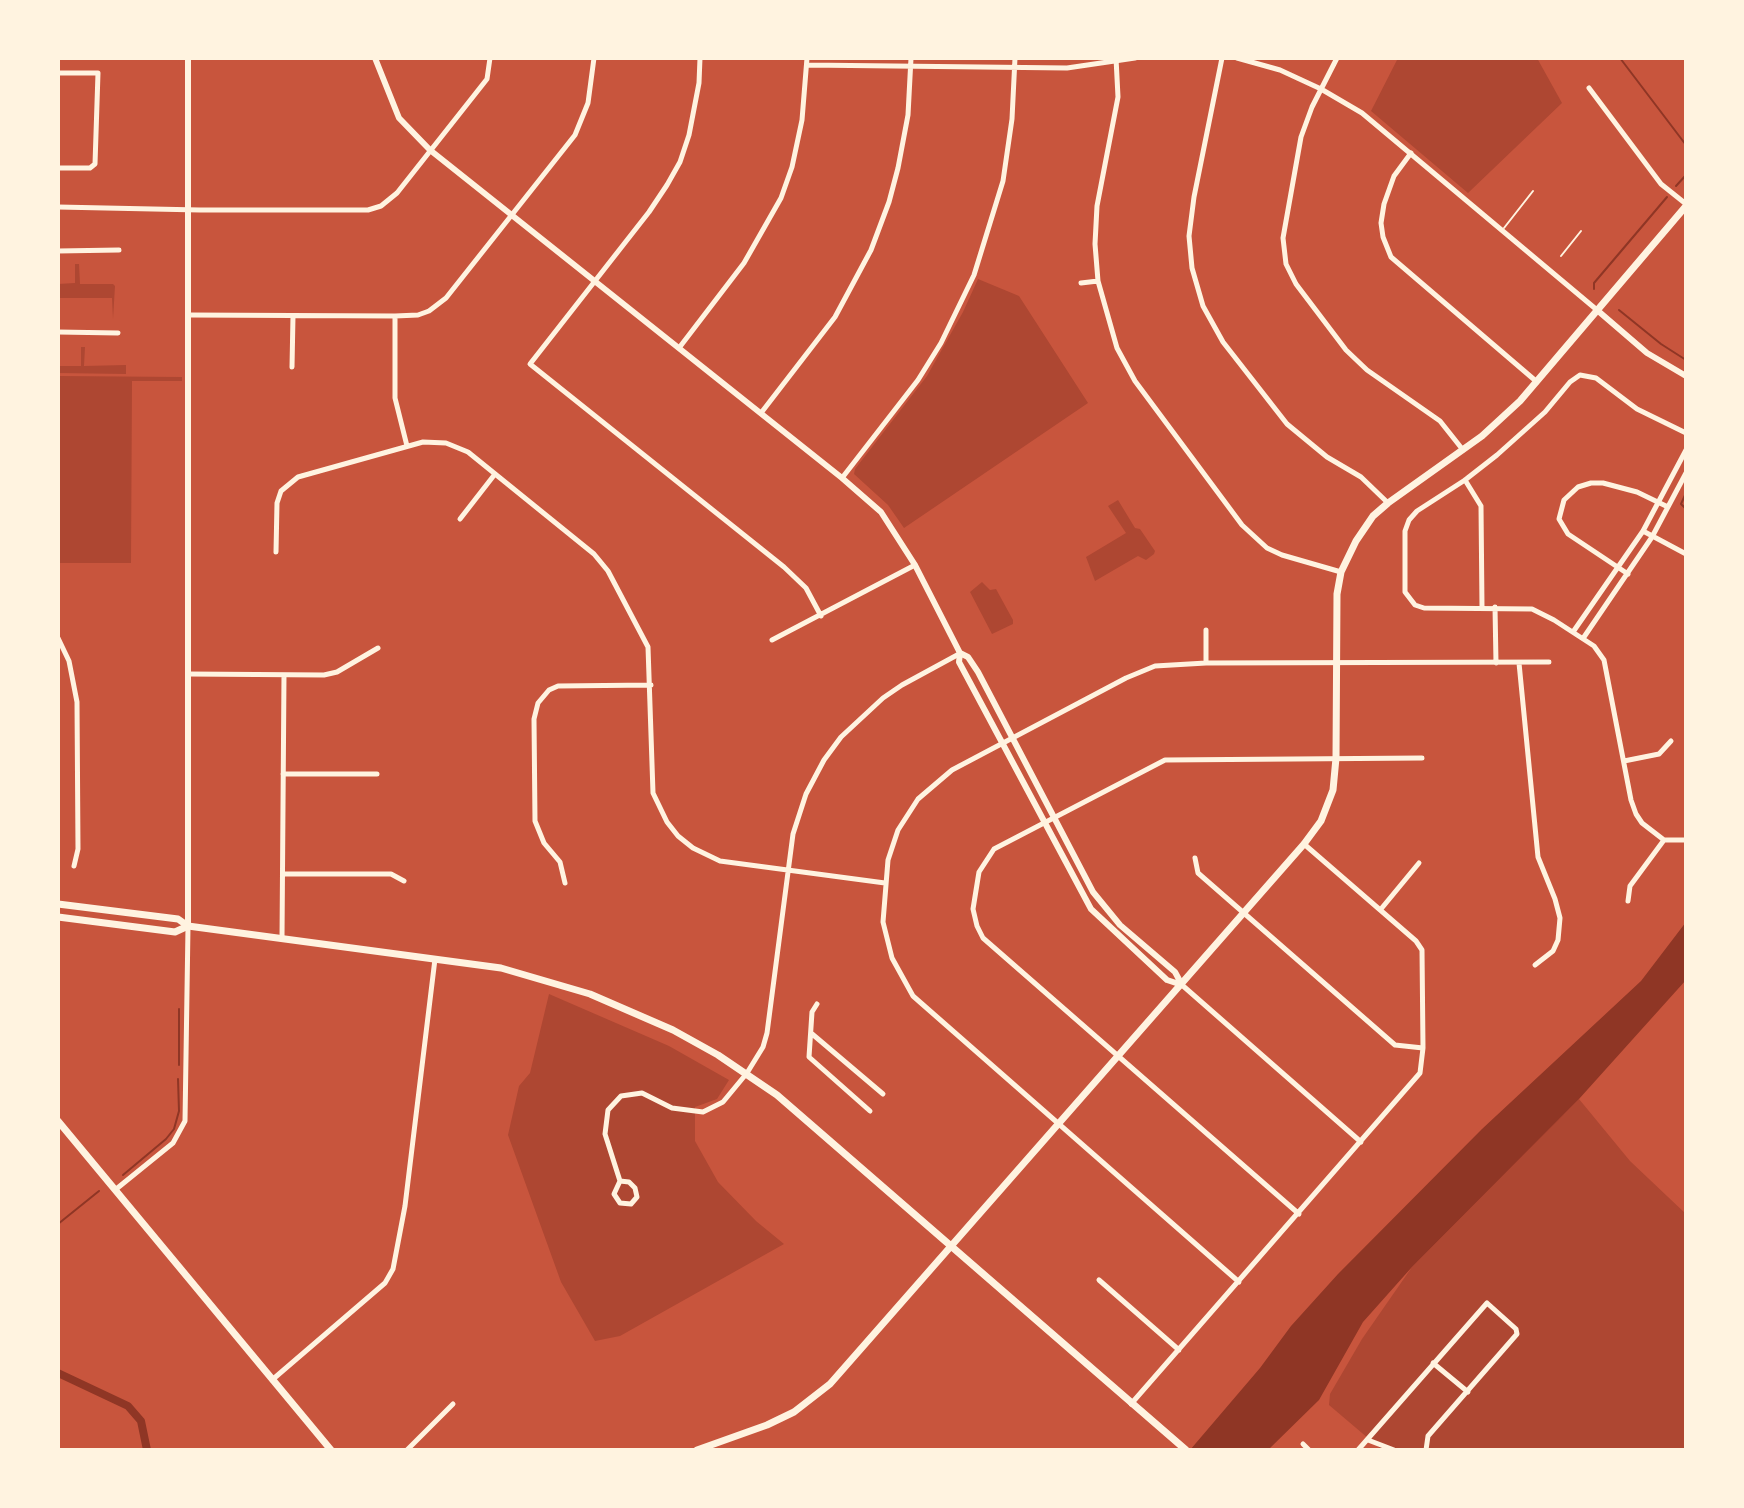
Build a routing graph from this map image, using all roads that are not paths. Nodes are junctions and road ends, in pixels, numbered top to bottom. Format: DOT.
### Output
graph roads {
  1 [pos="188,58"];
  2 [pos="375,58"];
  3 [pos="490,58"];
  4 [pos="594,58"];
  5 [pos="700,58"];
  6 [pos="911,58"];
  7 [pos="1015,58"];
  8 [pos="1135,58"];
  9 [pos="1222,58"];
  10 [pos="1237,58"];
  11 [pos="1337,58"];
  12 [pos="1117,60"];
  13 [pos="807,62"];
  14 [pos="911,66"];
  15 [pos="1016,67"];
  16 [pos="58,73"];
  17 [pos="1589,88"];
  18 [pos="1321,89"];
  19 [pos="430,150"];
  20 [pos="1411,153"];
  21 [pos="58,168"];
  22 [pos="1533,191"];
  23 [pos="1686,205"];
  24 [pos="58,207"];
  25 [pos="190,210"];
  26 [pos="512,215"];
  27 [pos="1502,229"];
  28 [pos="1581,231"];
  29 [pos="119,250"];
  30 [pos="58,251"];
  31 [pos="1561,256"];
  32 [pos="595,280"];
  33 [pos="1098,281"];
  34 [pos="1081,283"];
  35 [pos="1597,310"];
  36 [pos="189,315"];
  37 [pos="293,316"];
  38 [pos="395,316"];
  39 [pos="58,332"];
  40 [pos="118,333"];
  41 [pos="679,348"];
  42 [pos="292,367"];
  43 [pos="1686,376"];
  44 [pos="1537,382"];
  45 [pos="761,413"];
  46 [pos="1686,433"];
  47 [pos="407,446"];
  48 [pos="1463,450"];
  49 [pos="1686,450"];
  50 [pos="1686,473"];
  51 [pos="495,474"];
  52 [pos="842,478"];
  53 [pos="1465,480"];
  54 [pos="1659,502"];
  55 [pos="1388,503"];
  56 [pos="1668,507"];
  57 [pos="460,519"];
  58 [pos="1643,531"];
  59 [pos="1652,537"];
  60 [pos="276,552"];
  61 [pos="1686,554"];
  62 [pos="915,565"];
  63 [pos="1618,568"];
  64 [pos="1341,572"];
  65 [pos="1628,574"];
  66 [pos="1482,607"];
  67 [pos="1495,607"];
  68 [pos="821,616"];
  69 [pos="1206,630"];
  70 [pos="1573,632"];
  71 [pos="1584,637"];
  72 [pos="58,638"];
  73 [pos="772,640"];
  74 [pos="378,648"];
  75 [pos="960,653"];
  76 [pos="1549,662"];
  77 [pos="1206,663"];
  78 [pos="1336,663"];
  79 [pos="1496,663"];
  80 [pos="1519,663"];
  81 [pos="188,674"];
  82 [pos="284,675"];
  83 [pos="651,685"];
  84 [pos="1014,738"];
  85 [pos="1671,741"];
  86 [pos="1003,743"];
  87 [pos="1336,758"];
  88 [pos="1422,758"];
  89 [pos="1624,761"];
  90 [pos="283,774"];
  91 [pos="377,774"];
  92 [pos="1054,818"];
  93 [pos="1044,824"];
  94 [pos="1664,840"];
  95 [pos="1686,840"];
  96 [pos="1304,844"];
  97 [pos="1195,858"];
  98 [pos="1419,863"];
  99 [pos="74,866"];
  100 [pos="787,872"];
  101 [pos="283,874"];
  102 [pos="404,881"];
  103 [pos="565,883"];
  104 [pos="885,883"];
  105 [pos="1628,901"];
  106 [pos="58,904"];
  107 [pos="1381,909"];
  108 [pos="1244,913"];
  109 [pos="58,917"];
  110 [pos="188,926"];
  111 [pos="282,938"];
  112 [pos="435,958"];
  113 [pos="1535,965"];
  114 [pos="1182,985"];
  115 [pos="817,1004"];
  116 [pos="810,1032"];
  117 [pos="1423,1048"];
  118 [pos="1118,1056"];
  119 [pos="747,1073"];
  120 [pos="883,1094"];
  121 [pos="870,1111"];
  122 [pos="58,1121"];
  123 [pos="1058,1124"];
  124 [pos="1361,1142"];
  125 [pos="620,1181"];
  126 [pos="115,1190"];
  127 [pos="1299,1214"];
  128 [pos="952,1247"];
  129 [pos="1099,1280"];
  130 [pos="1239,1282"];
  131 [pos="1179,1350"];
  132 [pos="1433,1363"];
  133 [pos="271,1380"];
  134 [pos="1468,1392"];
  135 [pos="453,1404"];
  136 [pos="1131,1404"];
  137 [pos="1368,1440"];
  138 [pos="1303,1444"];
  139 [pos="331,1450"];
  140 [pos="407,1450"];
  141 [pos="697,1450"];
  142 [pos="1186,1450"];
  143 [pos="1309,1450"];
  144 [pos="1358,1450"];
  145 [pos="1394,1450"];
  146 [pos="1426,1450"];
  1 -- 25 [label="street"];
  2 -- 19 [label="street"];
  3 -- 19 [label="street"];
  4 -- 26 [label="street"];
  5 -- 32 [label="street"];
  6 -- 14 [label="street"];
  7 -- 15 [label="street"];
  8 -- 12 [label="street"];
  9 -- 55 [label="street"];
  10 -- 18 [label="street"];
  11 -- 18 [label="street"];
  12 -- 15 [label="street"];
  12 -- 33 [label="street"];
  13 -- 14 [label="street"];
  13 -- 41 [label="street"];
  14 -- 15 [label="street"];
  14 -- 45 [label="street"];
  15 -- 52 [label="street"];
  16 -- 21 [label="street"];
  17 -- 23 [label="street"];
  18 -- 20 [label="street"];
  18 -- 48 [label="street"];
  19 -- 25 [label="street"];
  19 -- 26 [label="street"];
  20 -- 27 [label="street"];
  20 -- 44 [label="street"];
  22 -- 27 [label="lane"];
  23 -- 35 [label="main road"];
  24 -- 25 [label="street"];
  25 -- 36 [label="street"];
  26 -- 32 [label="street"];
  26 -- 38 [label="street"];
  27 -- 35 [label="street"];
  28 -- 31 [label="lane"];
  29 -- 30 [label="street"];
  32 -- 41 [label="street"];
  32 -- 68 [label="street"];
  33 -- 34 [label="street"];
  33 -- 64 [label="street"];
  35 -- 43 [label="street"];
  35 -- 44 [label="main road"];
  36 -- 37 [label="street"];
  36 -- 81 [label="street"];
  37 -- 38 [label="street"];
  37 -- 42 [label="street"];
  38 -- 47 [label="street"];
  39 -- 40 [label="street"];
  41 -- 45 [label="street"];
  44 -- 48 [label="main road"];
  45 -- 52 [label="street"];
  46 -- 53 [label="street"];
  47 -- 51 [label="street"];
  47 -- 60 [label="street"];
  48 -- 55 [label="main road"];
  49 -- 54 [label="street"];
  50 -- 56 [label="street"];
  51 -- 57 [label="street"];
  51 -- 83 [label="street"];
  52 -- 62 [label="street"];
  53 -- 66 [label="street"];
  53 -- 66 [label="street"];
  54 -- 56 [label="street"];
  54 -- 58 [label="street"];
  54 -- 63 [label="street"];
  55 -- 64 [label="main road"];
  56 -- 59 [label="street"];
  58 -- 59 [label="street"];
  58 -- 63 [label="street"];
  59 -- 61 [label="street"];
  59 -- 65 [label="street"];
  62 -- 68 [label="street"];
  62 -- 75 [label="street"];
  63 -- 65 [label="street"];
  63 -- 70 [label="street"];
  64 -- 78 [label="main road"];
  65 -- 71 [label="street"];
  66 -- 67 [label="street"];
  67 -- 70 [label="street"];
  67 -- 79 [label="street"];
  68 -- 73 [label="street"];
  69 -- 77 [label="street"];
  70 -- 71 [label="street"];
  71 -- 89 [label="street"];
  72 -- 99 [label="street"];
  74 -- 82 [label="street"];
  75 -- 84 [label="street"];
  75 -- 86 [label="street"];
  75 -- 100 [label="street"];
  76 -- 80 [label="street"];
  77 -- 78 [label="street"];
  77 -- 84 [label="street"];
  78 -- 79 [label="street"];
  78 -- 87 [label="main road"];
  79 -- 80 [label="street"];
  80 -- 113 [label="street"];
  81 -- 82 [label="street"];
  81 -- 110 [label="street"];
  82 -- 90 [label="street"];
  83 -- 100 [label="street"];
  83 -- 103 [label="street"];
  84 -- 86 [label="street"];
  84 -- 92 [label="street"];
  85 -- 89 [label="street"];
  86 -- 93 [label="street"];
  86 -- 104 [label="street"];
  87 -- 88 [label="street"];
  87 -- 92 [label="street"];
  87 -- 96 [label="main road"];
  89 -- 94 [label="street"];
  90 -- 91 [label="street"];
  90 -- 101 [label="street"];
  92 -- 93 [label="street"];
  92 -- 114 [label="street"];
  93 -- 114 [label="street"];
  93 -- 118 [label="street"];
  94 -- 95 [label="street"];
  94 -- 105 [label="street"];
  96 -- 107 [label="street"];
  96 -- 108 [label="main road"];
  97 -- 108 [label="street"];
  98 -- 107 [label="street"];
  100 -- 104 [label="street"];
  100 -- 119 [label="street"];
  101 -- 102 [label="street"];
  101 -- 111 [label="street"];
  104 -- 123 [label="street"];
  106 -- 110 [label="main road"];
  107 -- 117 [label="street"];
  108 -- 114 [label="main road"];
  108 -- 117 [label="street"];
  109 -- 110 [label="main road"];
  110 -- 111 [label="main road"];
  110 -- 126 [label="street"];
  111 -- 112 [label="main road"];
  112 -- 119 [label="main road"];
  112 -- 133 [label="street"];
  114 -- 118 [label="main road"];
  114 -- 124 [label="street"];
  115 -- 116 [label="street"];
  116 -- 120 [label="street"];
  116 -- 121 [label="street"];
  117 -- 124 [label="street"];
  118 -- 123 [label="main road"];
  118 -- 127 [label="street"];
  119 -- 125 [label="street"];
  119 -- 128 [label="main road"];
  122 -- 126 [label="main road"];
  123 -- 128 [label="main road"];
  123 -- 130 [label="street"];
  124 -- 127 [label="street"];
  125 -- 125 [label="street"];
  126 -- 133 [label="main road"];
  127 -- 130 [label="street"];
  128 -- 136 [label="main road"];
  128 -- 141 [label="main road"];
  129 -- 131 [label="street"];
  130 -- 131 [label="street"];
  131 -- 136 [label="street"];
  132 -- 134 [label="street"];
  132 -- 134 [label="street"];
  132 -- 137 [label="street"];
  133 -- 139 [label="main road"];
  134 -- 146 [label="street"];
  135 -- 140 [label="street"];
  136 -- 142 [label="main road"];
  137 -- 144 [label="street"];
  137 -- 145 [label="street"];
  138 -- 143 [label="street"];
}
